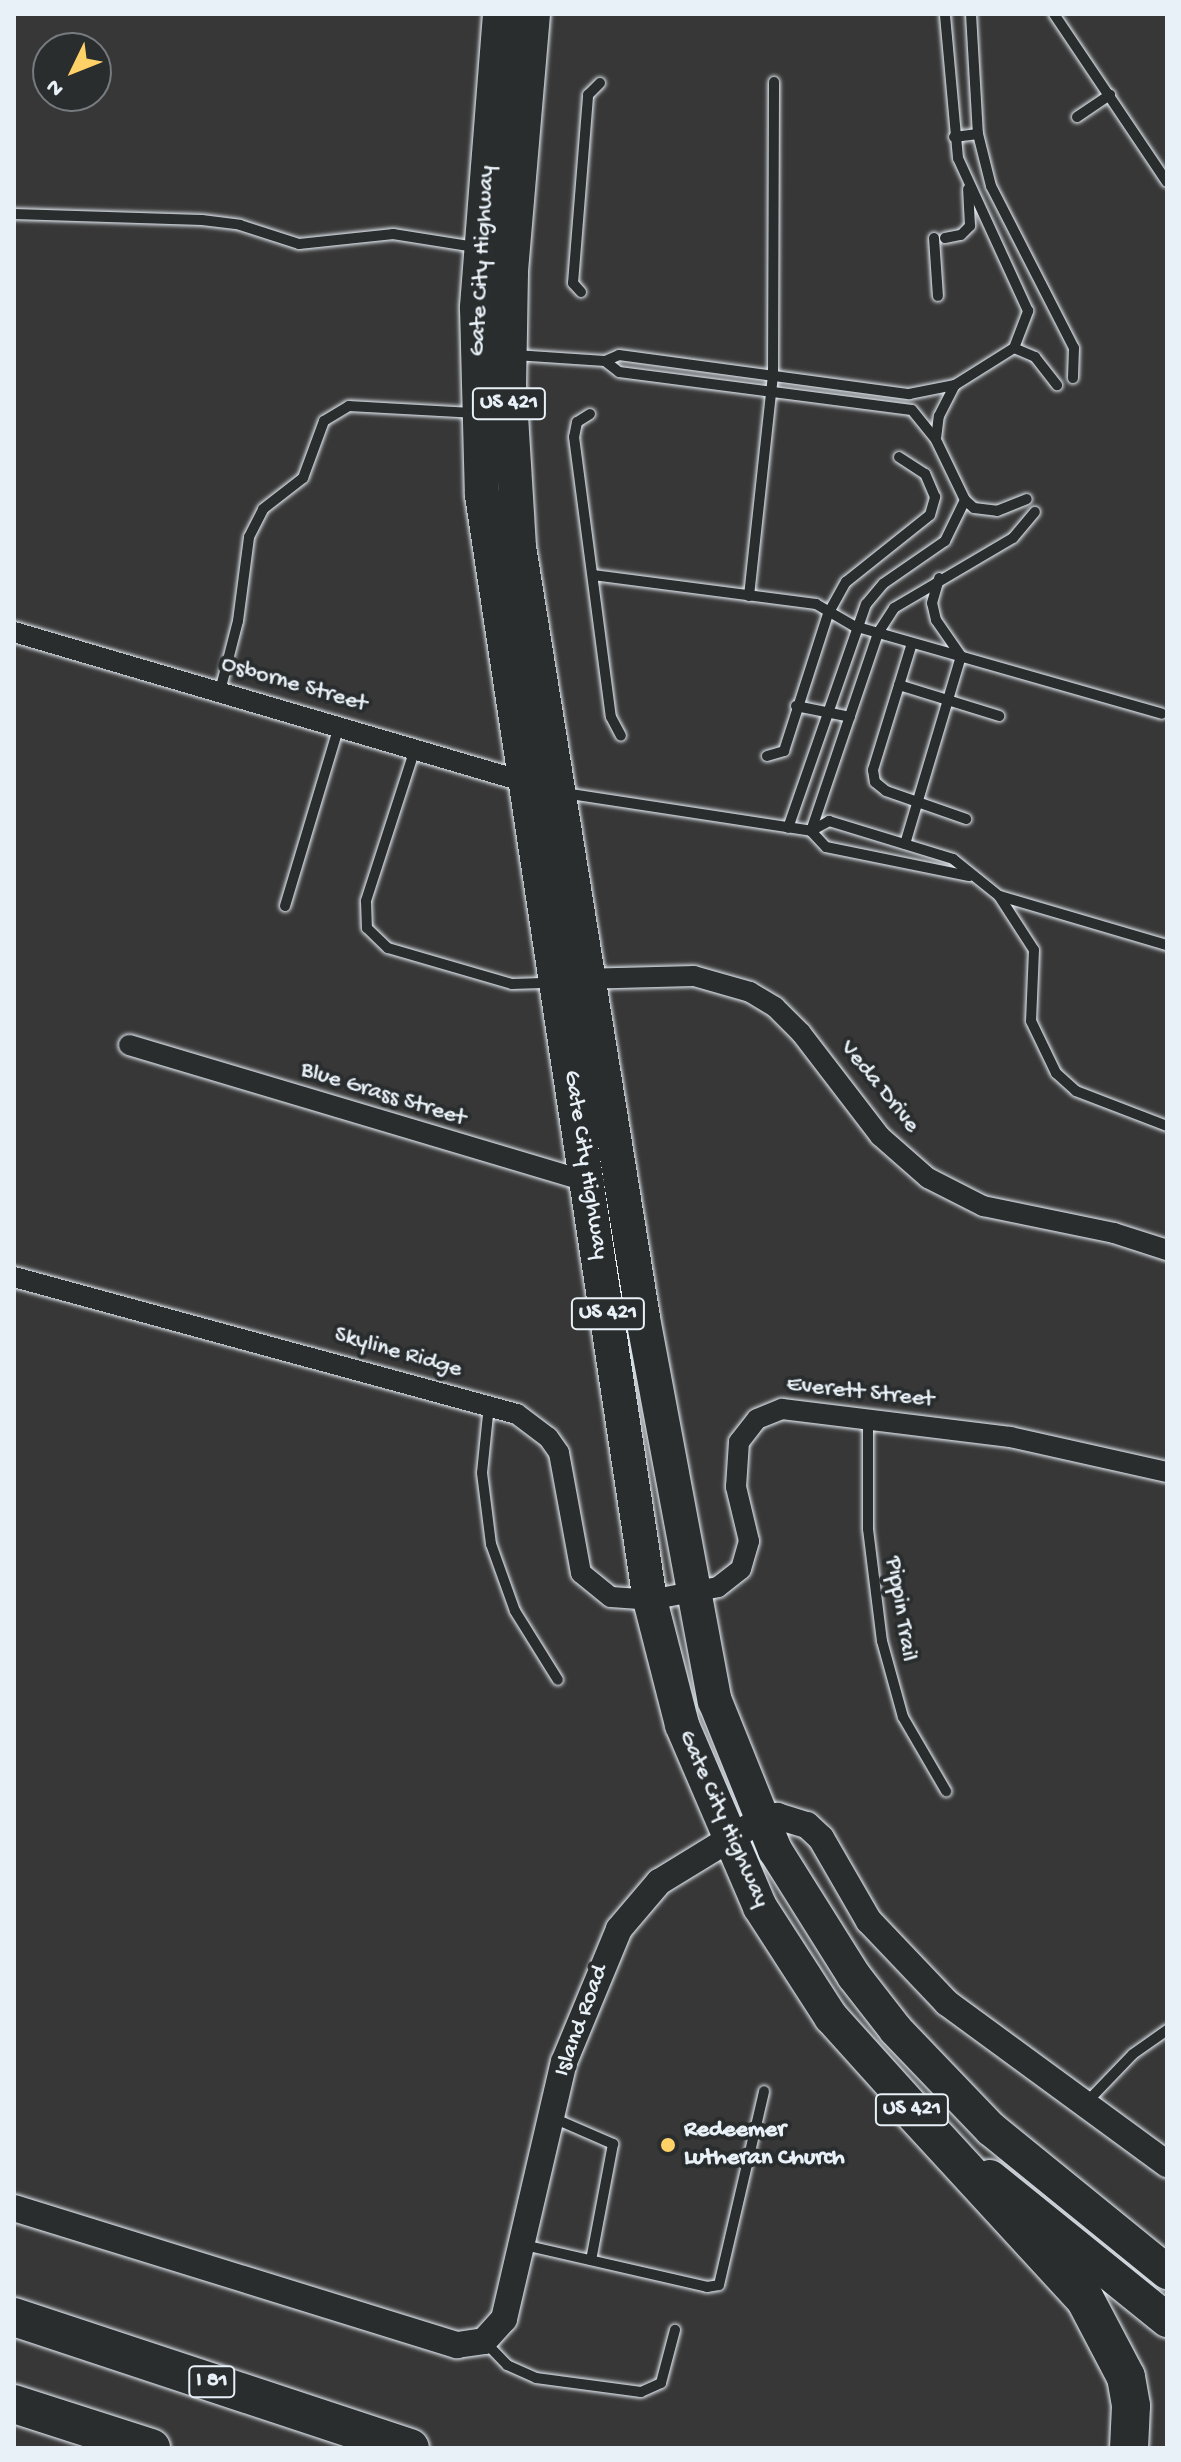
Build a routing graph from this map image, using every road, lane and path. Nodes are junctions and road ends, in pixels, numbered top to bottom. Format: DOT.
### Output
graph roads {
  1 [pos="500,14"];
  2 [pos="533,14"];
  3 [pos="945,14"];
  4 [pos="971,14"];
  5 [pos="1054,14"];
  6 [pos="774,82"];
  7 [pos="600,83"];
  8 [pos="1110,95"];
  9 [pos="1077,117"];
  10 [pos="978,134"];
  11 [pos="954,137"];
  12 [pos="1167,182"];
  13 [pos="991,186"];
  14 [pos="970,188"];
  15 [pos="14,214"];
  16 [pos="481,248"];
  17 [pos="581,292"];
  18 [pos="938,296"];
  19 [pos="1014,348"];
  20 [pos="509,354"];
  21 [pos="605,361"];
  22 [pos="773,376"];
  23 [pos="1073,378"];
  24 [pos="955,385"];
  25 [pos="1057,385"];
  26 [pos="772,391"];
  27 [pos="477,413"];
  28 [pos="590,414"];
  29 [pos="936,440"];
  30 [pos="899,457"];
  31 [pos="1027,499"];
  32 [pos="965,500"];
  33 [pos="1035,512"];
  34 [pos="593,575"];
  35 [pos="939,578"];
  36 [pos="749,596"];
  37 [pos="828,614"];
  38 [pos="854,626"];
  39 [pos="14,632"];
  40 [pos="878,633"];
  41 [pos="912,643"];
  42 [pos="961,656"];
  43 [pos="899,685"];
  44 [pos="220,691"];
  45 [pos="948,701"];
  46 [pos="796,706"];
  47 [pos="827,709"];
  48 [pos="1162,714"];
  49 [pos="999,716"];
  50 [pos="850,717"];
  51 [pos="339,726"];
  52 [pos="621,736"];
  53 [pos="415,748"];
  54 [pos="767,756"];
  55 [pos="523,781"];
  56 [pos="558,792"];
  57 [pos="918,802"];
  58 [pos="966,819"];
  59 [pos="788,828"];
  60 [pos="811,831"];
  61 [pos="905,844"];
  62 [pos="969,876"];
  63 [pos="999,896"];
  64 [pos="285,906"];
  65 [pos="1167,945"];
  66 [pos="572,980"];
  67 [pos="129,1045"];
  68 [pos="1166,1121"];
  69 [pos="587,1182"];
  70 [pos="622,1192"];
  71 [pos="1167,1250"];
  72 [pos="14,1277"];
  73 [pos="489,1405"];
  74 [pos="868,1419"];
  75 [pos="1167,1472"];
  76 [pos="691,1593"];
  77 [pos="650,1600"];
  78 [pos="558,1680"];
  79 [pos="946,1791"];
  80 [pos="761,1821"];
  81 [pos="727,1839"];
  82 [pos="1167,2030"];
  83 [pos="764,2091"];
  84 [pos="900,2098"];
  85 [pos="1084,2105"];
  86 [pos="550,2117"];
  87 [pos="1167,2164"];
  88 [pos="14,2208"];
  89 [pos="520,2244"];
  90 [pos="591,2260"];
  91 [pos="1167,2272"];
  92 [pos="14,2317"];
  93 [pos="1167,2320"];
  94 [pos="675,2330"];
  95 [pos="484,2341"];
  96 [pos="14,2404"];
  97 [pos="151,2448"];
  98 [pos="410,2448"];
  99 [pos="1129,2448"];
  1 -- 16 [label="main road, Gate City Highway / US 421"];
  2 -- 20 [label="main road, Gate City Highway / US 421"];
  3 -- 11 [label="lane"];
  4 -- 10 [label="lane"];
  5 -- 8 [label="lane"];
  6 -- 22 [label="lane"];
  7 -- 17 [label="lane"];
  8 -- 9 [label="lane"];
  8 -- 12 [label="lane"];
  10 -- 11 [label="lane"];
  10 -- 13 [label="lane"];
  11 -- 14 [label="lane"];
  13 -- 14 [label="lane"];
  13 -- 23 [label="lane"];
  14 -- 18 [label="lane"];
  14 -- 19 [label="lane"];
  15 -- 16 [label="lane"];
  16 -- 27 [label="main road, Gate City Highway / US 421"];
  19 -- 24 [label="lane"];
  19 -- 25 [label="lane"];
  20 -- 21 [label="lane"];
  20 -- 56 [label="main road, Gate City Highway / US 421"];
  21 -- 22 [label="lane"];
  21 -- 26 [label="lane"];
  22 -- 24 [label="lane"];
  22 -- 26 [label="lane"];
  24 -- 29 [label="lane"];
  26 -- 29 [label="lane"];
  26 -- 36 [label="lane"];
  27 -- 44 [label="lane"];
  27 -- 55 [label="main road, Gate City Highway / US 421"];
  28 -- 34 [label="lane"];
  29 -- 32 [label="lane"];
  30 -- 37 [label="lane"];
  31 -- 32 [label="lane"];
  32 -- 38 [label="lane"];
  33 -- 35 [label="lane"];
  34 -- 36 [label="lane"];
  34 -- 52 [label="lane"];
  35 -- 40 [label="lane"];
  35 -- 42 [label="lane"];
  36 -- 37 [label="lane"];
  37 -- 38 [label="lane"];
  37 -- 46 [label="lane"];
  38 -- 40 [label="lane"];
  38 -- 47 [label="lane"];
  39 -- 44 [label="street, Osborne Street"];
  40 -- 41 [label="lane"];
  40 -- 50 [label="lane"];
  41 -- 42 [label="lane"];
  41 -- 43 [label="lane"];
  42 -- 45 [label="lane"];
  42 -- 48 [label="lane"];
  43 -- 45 [label="lane"];
  43 -- 57 [label="lane"];
  44 -- 51 [label="street, Osborne Street"];
  45 -- 49 [label="lane"];
  45 -- 57 [label="lane"];
  46 -- 47 [label="lane"];
  46 -- 54 [label="lane"];
  47 -- 50 [label="lane"];
  47 -- 59 [label="lane"];
  50 -- 60 [label="lane"];
  51 -- 53 [label="street, Osborne Street"];
  51 -- 64 [label="lane"];
  53 -- 55 [label="street, Osborne Street"];
  53 -- 66 [label="lane"];
  55 -- 56 [label="street, Osborne Street"];
  55 -- 66 [label="main road, Gate City Highway / US 421"];
  56 -- 59 [label="lane"];
  56 -- 66 [label="main road, Gate City Highway / US 421"];
  57 -- 58 [label="lane"];
  57 -- 61 [label="lane"];
  59 -- 60 [label="lane"];
  60 -- 61 [label="lane"];
  60 -- 62 [label="lane"];
  61 -- 62 [label="lane"];
  62 -- 63 [label="lane"];
  63 -- 65 [label="lane"];
  63 -- 68 [label="lane"];
  66 -- 69 [label="main road, Gate City Highway / US 421"];
  66 -- 70 [label="main road, Gate City Highway / US 421"];
  66 -- 71 [label="street, Veda Drive"];
  67 -- 69 [label="street, Blue Grass Street"];
  69 -- 70 [label="street, Blue Grass Street"];
  69 -- 77 [label="main road, Gate City Highway / US 421"];
  70 -- 76 [label="main road, Gate City Highway / US 421"];
  72 -- 73 [label="street, Skyline Ridge"];
  73 -- 77 [label="street, Skyline Ridge"];
  73 -- 78 [label="lane"];
  74 -- 75 [label="street, Everett Street"];
  74 -- 76 [label="street, Everett Street"];
  74 -- 79 [label="lane, Pippin Trail"];
  76 -- 77 [label="street, Everett Street"];
  76 -- 80 [label="main road, Gate City Highway / US 421"];
  77 -- 81 [label="main road, Gate City Highway / US 421"];
  80 -- 81 [label="street, Island Road"];
  80 -- 85 [label="street"];
  80 -- 91 [label="main road, Gate City Highway / US 421"];
  81 -- 84 [label="main road, Gate City Highway / US 421"];
  81 -- 86 [label="street, Island Road"];
  82 -- 85 [label="lane"];
  83 -- 90 [label="lane"];
  84 -- 93 [label="main road, Gate City Highway / US 421"];
  84 -- 99 [label="highway"];
  85 -- 87 [label="street"];
  86 -- 89 [label="street, Island Road"];
  86 -- 90 [label="lane"];
  88 -- 95 [label="street"];
  89 -- 90 [label="lane"];
  89 -- 95 [label="street, Island Road"];
  92 -- 98 [label="highway, I 81"];
  94 -- 95 [label="lane"];
  96 -- 97 [label="highway"];
}
